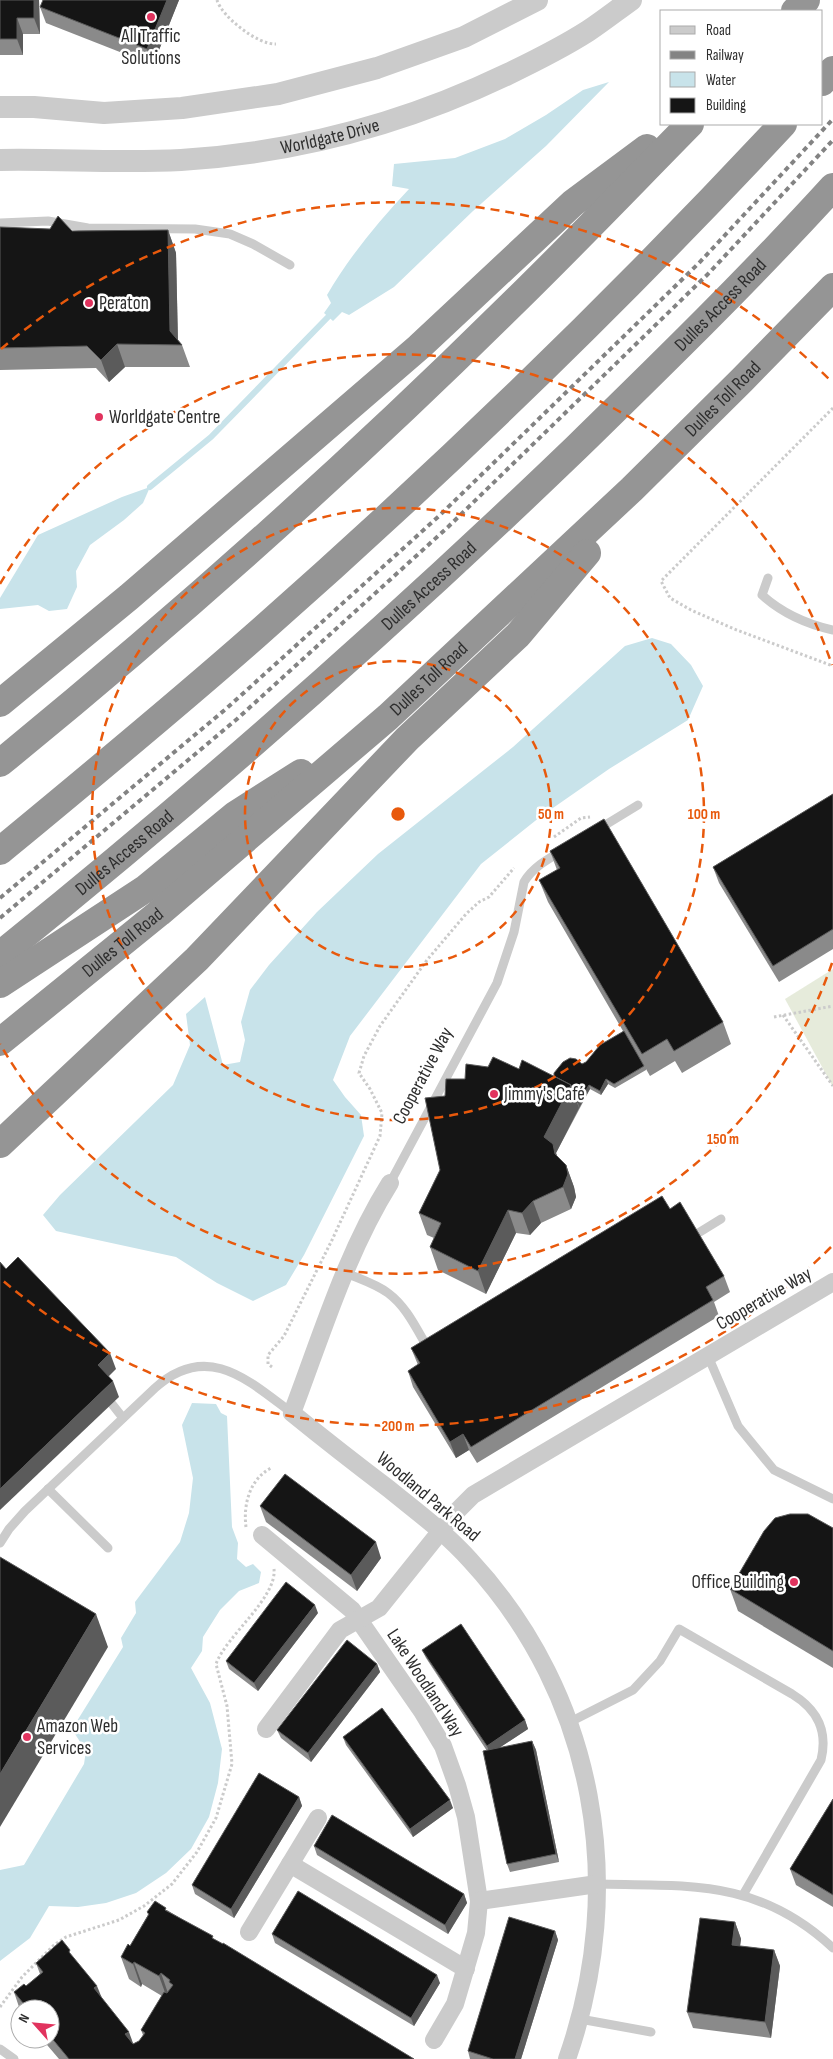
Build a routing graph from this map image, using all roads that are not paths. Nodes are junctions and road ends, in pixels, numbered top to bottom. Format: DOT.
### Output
graph roads {
  1 [pos="537,0"];
  2 [pos="631,0"];
  3 [pos="806,0"];
  4 [pos="796,10"];
  5 [pos="833,70"];
  6 [pos="823,81"];
  7 [pos="0,107"];
  8 [pos="679,125"];
  9 [pos="689,125"];
  10 [pos="782,125"];
  11 [pos="0,160"];
  12 [pos="833,188"];
  13 [pos="0,223"];
  14 [pos="290,265"];
  15 [pos="833,286"];
  16 [pos="688,434"];
  17 [pos="768,578"];
  18 [pos="833,630"];
  19 [pos="0,703"];
  20 [pos="388,717"];
  21 [pos="0,764"];
  22 [pos="638,805"];
  23 [pos="588,835"];
  24 [pos="572,845"];
  25 [pos="0,851"];
  26 [pos="0,955"];
  27 [pos="0,984"];
  28 [pos="0,1042"];
  29 [pos="0,1144"];
  30 [pos="390,1183"];
  31 [pos="721,1219"];
  32 [pos="695,1235"];
  33 [pos="346,1273"];
  34 [pos="833,1282"];
  35 [pos="432,1355"];
  36 [pos="708,1356"];
  37 [pos="112,1404"];
  38 [pos="292,1413"];
  39 [pos="123,1418"];
  40 [pos="48,1489"];
  41 [pos="833,1499"];
  42 [pos="441,1531"];
  43 [pos="254,1534"];
  44 [pos="0,1543"];
  45 [pos="108,1548"];
  46 [pos="359,1619"];
  47 [pos="570,1722"];
  48 [pos="266,1729"];
  49 [pos="318,1818"];
  50 [pos="290,1864"];
  51 [pos="597,1884"];
  52 [pos="743,1894"];
  53 [pos="479,1901"];
  54 [pos="250,1932"];
  55 [pos="833,1948"];
  56 [pos="466,1969"];
  57 [pos="580,2019"];
  58 [pos="650,2032"];
  59 [pos="434,2040"];
  60 [pos="0,2049"];
  61 [pos="14,2059"];
  62 [pos="567,2059"];
  1 -- 7 [label="street"];
  2 -- 11 [label="street, Worldgate Drive"];
  3 -- 4 [label="highway"];
  5 -- 6 [label="highway"];
  8 -- 19 [label="highway"];
  9 -- 21 [label="highway"];
  10 -- 25 [label="highway"];
  12 -- 26 [label="highway, Dulles Access Road"];
  13 -- 14 [label="lane"];
  15 -- 16 [label="highway, Dulles Toll Road"];
  16 -- 20 [label="highway, Dulles Toll Road"];
  16 -- 29 [label="highway"];
  17 -- 18 [label="lane"];
  20 -- 27 [label="highway"];
  20 -- 28 [label="highway, Dulles Toll Road"];
  22 -- 23 [label="lane"];
  24 -- 30 [label="lane, Cooperative Way"];
  30 -- 33 [label="street, Cooperative Way"];
  31 -- 32 [label="lane"];
  33 -- 35 [label="lane"];
  33 -- 38 [label="street, Cooperative Way"];
  34 -- 36 [label="street, Cooperative Way"];
  36 -- 41 [label="lane"];
  36 -- 42 [label="street, Cooperative Way"];
  37 -- 39 [label="lane"];
  38 -- 39 [label="lane"];
  38 -- 42 [label="street, Woodland Park Road"];
  39 -- 40 [label="lane"];
  40 -- 44 [label="lane"];
  40 -- 45 [label="lane"];
  42 -- 46 [label="street, Cooperative Way"];
  42 -- 47 [label="street, Woodland Park Road"];
  43 -- 46 [label="street, Lake Woodland Way"];
  46 -- 48 [label="street, Cooperative Way"];
  46 -- 53 [label="street, Lake Woodland Way"];
  47 -- 51 [label="street, Woodland Park Road"];
  47 -- 52 [label="lane"];
  49 -- 50 [label="street"];
  50 -- 54 [label="street"];
  50 -- 56 [label="street"];
  51 -- 52 [label="lane"];
  51 -- 53 [label="street"];
  51 -- 57 [label="street, Woodland Park Road"];
  52 -- 55 [label="lane"];
  53 -- 56 [label="street, Lake Woodland Way"];
  56 -- 59 [label="street, Lake Woodland Way"];
  57 -- 58 [label="lane"];
  57 -- 62 [label="street, Woodland Park Road"];
  60 -- 61 [label="lane"];
}
